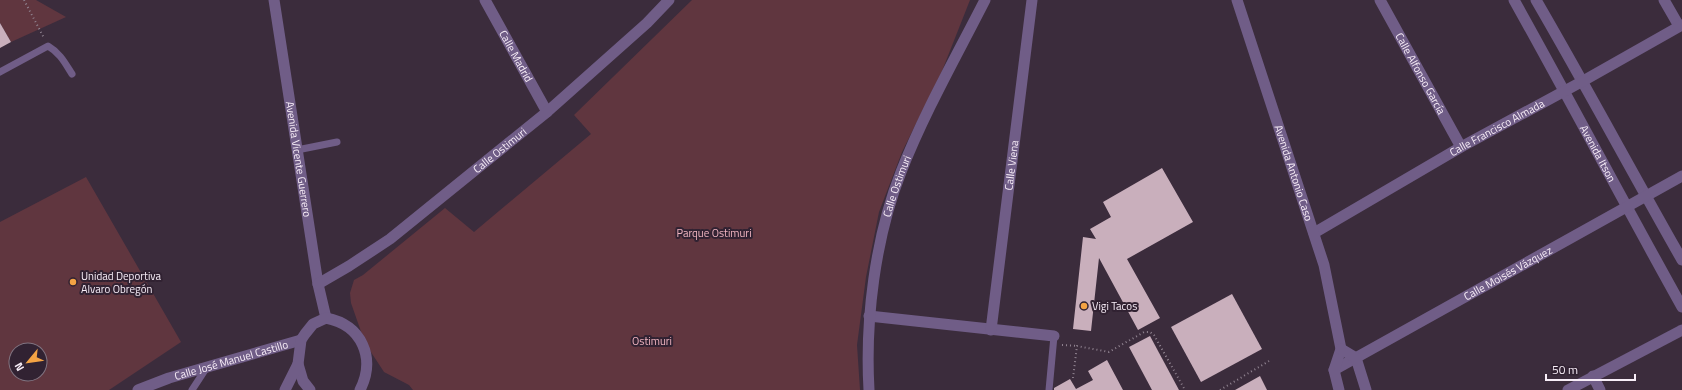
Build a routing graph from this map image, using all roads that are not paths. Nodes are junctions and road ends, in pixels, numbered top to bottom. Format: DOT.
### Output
graph roads {
  1 [pos="274,0"];
  2 [pos="485,0"];
  3 [pos="669,0"];
  4 [pos="985,0"];
  5 [pos="1032,0"];
  6 [pos="1237,0"];
  7 [pos="1380,0"];
  8 [pos="1514,0"];
  9 [pos="1536,0"];
  10 [pos="1664,0"];
  11 [pos="1681,25"];
  12 [pos="0,72"];
  13 [pos="72,74"];
  14 [pos="1583,81"];
  15 [pos="1564,91"];
  16 [pos="547,112"];
  17 [pos="337,142"];
  18 [pos="1461,146"];
  19 [pos="297,150"];
  20 [pos="1682,176"];
  21 [pos="1645,196"];
  22 [pos="1626,207"];
  23 [pos="1314,233"];
  24 [pos="1682,260"];
  25 [pos="318,284"];
  26 [pos="1682,306"];
  27 [pos="869,316"];
  28 [pos="326,318"];
  29 [pos="991,330"];
  30 [pos="1682,330"];
  31 [pos="301,340"];
  32 [pos="1053,340"];
  33 [pos="1341,349"];
  34 [pos="1356,358"];
  35 [pos="298,364"];
  36 [pos="207,367"];
  37 [pos="1334,370"];
  38 [pos="1593,376"];
  39 [pos="138,390"];
  40 [pos="192,390"];
  41 [pos="285,390"];
  42 [pos="310,390"];
  43 [pos="360,390"];
  44 [pos="869,390"];
  45 [pos="1049,390"];
  46 [pos="1339,390"];
  47 [pos="1366,390"];
  48 [pos="1568,390"];
  49 [pos="1600,390"];
  1 -- 19 [label="street, Avenida Vicente Guerrero"];
  2 -- 16 [label="street, Calle Madrid"];
  3 -- 16 [label="street, Calle Ostimuri"];
  4 -- 27 [label="street, Calle Ostimuri"];
  5 -- 29 [label="street, Calle Viena"];
  6 -- 23 [label="street, Avenida Antonio Caso"];
  7 -- 18 [label="street, Calle Alfonso García"];
  8 -- 15 [label="street, Avenida Itson"];
  9 -- 14 [label="street, Avenida Itson"];
  10 -- 11 [label="street"];
  11 -- 14 [label="street, Calle Francisco Almada"];
  12 -- 13 [label="lane"];
  14 -- 15 [label="street, Calle Francisco Almada"];
  14 -- 21 [label="street, Avenida Itson"];
  15 -- 18 [label="street, Calle Francisco Almada"];
  15 -- 22 [label="street, Avenida Itson"];
  16 -- 25 [label="street, Calle Ostimuri"];
  17 -- 19 [label="lane"];
  18 -- 23 [label="street, Calle Francisco Almada"];
  19 -- 25 [label="street, Avenida Vicente Guerrero"];
  20 -- 21 [label="street, Calle Moisés Vázquez"];
  21 -- 22 [label="street, Calle Moisés Vázquez"];
  21 -- 24 [label="street, Avenida Itson"];
  22 -- 26 [label="street, Avenida Itson"];
  22 -- 34 [label="street, Calle Moisés Vázquez"];
  23 -- 33 [label="street, Avenida Antonio Caso"];
  25 -- 28 [label="street, Avenida Vicente Guerrero"];
  27 -- 29 [label="street"];
  27 -- 44 [label="street, Calle Ostimuri"];
  28 -- 31 [label="street"];
  28 -- 43 [label="street"];
  29 -- 32 [label="street"];
  30 -- 38 [label="street"];
  31 -- 35 [label="street"];
  31 -- 36 [label="street, Calle José Manuel Castillo"];
  32 -- 45 [label="lane"];
  33 -- 34 [label="street"];
  33 -- 37 [label="street, Avenida Antonio Caso"];
  34 -- 37 [label="street, Calle Moisés Vázquez"];
  34 -- 47 [label="street"];
  35 -- 41 [label="street"];
  35 -- 42 [label="street"];
  36 -- 39 [label="street, Calle José Manuel Castillo"];
  36 -- 40 [label="lane"];
  37 -- 46 [label="street"];
  38 -- 48 [label="street"];
  38 -- 49 [label="street"];
}
